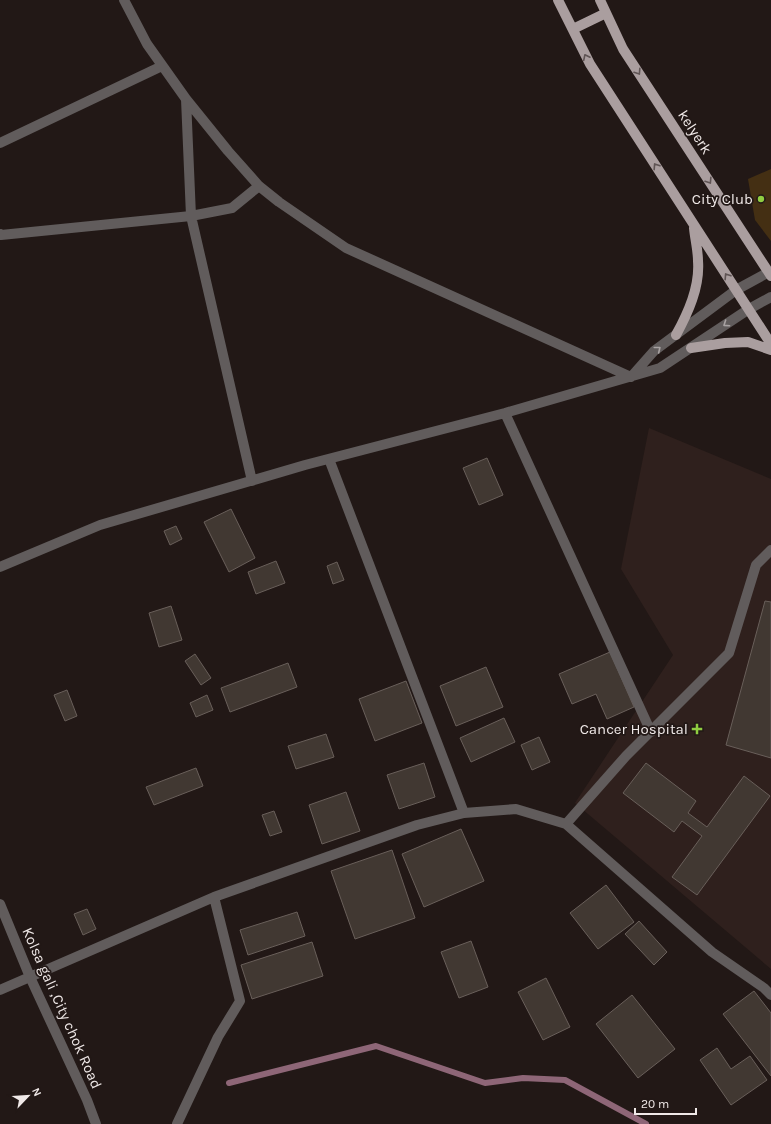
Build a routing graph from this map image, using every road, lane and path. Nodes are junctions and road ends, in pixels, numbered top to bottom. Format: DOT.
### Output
graph roads {
  1 [pos="124,0"];
  2 [pos="558,0"];
  3 [pos="600,0"];
  4 [pos="606,13"];
  5 [pos="573,29"];
  6 [pos="162,66"];
  7 [pos="186,99"];
  8 [pos="0,142"];
  9 [pos="259,186"];
  10 [pos="191,216"];
  11 [pos="693,223"];
  12 [pos="0,234"];
  13 [pos="770,274"];
  14 [pos="736,290"];
  15 [pos="771,297"];
  16 [pos="749,309"];
  17 [pos="676,335"];
  18 [pos="771,344"];
  19 [pos="691,348"];
  20 [pos="771,350"];
  21 [pos="631,378"];
  22 [pos="505,413"];
  23 [pos="329,459"];
  24 [pos="252,481"];
  25 [pos="771,550"];
  26 [pos="0,567"];
  27 [pos="651,732"];
  28 [pos="464,813"];
  29 [pos="566,824"];
  30 [pos="214,897"];
  31 [pos="0,904"];
  32 [pos="30,977"];
  33 [pos="0,990"];
  34 [pos="771,995"];
  35 [pos="96,1124"];
  36 [pos="177,1124"];
  1 -- 6 [label="street"];
  2 -- 5 [label="main road"];
  3 -- 4 [label="main road, kelyerk"];
  4 -- 5 [label="main road"];
  4 -- 13 [label="main road, kelyerk, one-way"];
  11 -- 5 [label="main road, one-way"];
  6 -- 7 [label="street"];
  6 -- 8 [label="street"];
  7 -- 9 [label="street"];
  7 -- 10 [label="street"];
  9 -- 10 [label="street"];
  9 -- 21 [label="street"];
  10 -- 12 [label="street"];
  10 -- 24 [label="street"];
  14 -- 11 [label="main road, one-way"];
  11 -- 17 [label="main road"];
  13 -- 14 [label="street"];
  14 -- 16 [label="main road"];
  14 -- 17 [label="street"];
  15 -- 16 [label="street"];
  16 -- 18 [label="main road"];
  16 -- 19 [label="street, one-way"];
  21 -- 17 [label="street, one-way"];
  19 -- 20 [label="main road"];
  19 -- 21 [label="street"];
  21 -- 22 [label="street"];
  22 -- 23 [label="street"];
  22 -- 27 [label="street"];
  23 -- 24 [label="street"];
  23 -- 28 [label="street"];
  24 -- 26 [label="street"];
  25 -- 27 [label="street"];
  27 -- 29 [label="street"];
  28 -- 29 [label="street"];
  28 -- 30 [label="street"];
  29 -- 34 [label="street"];
  30 -- 32 [label="street"];
  30 -- 36 [label="street"];
  31 -- 32 [label="street, Kolsa gali ,City chok Road"];
  32 -- 33 [label="street"];
  32 -- 35 [label="street, Kolsa gali ,City chok Road"];
}
